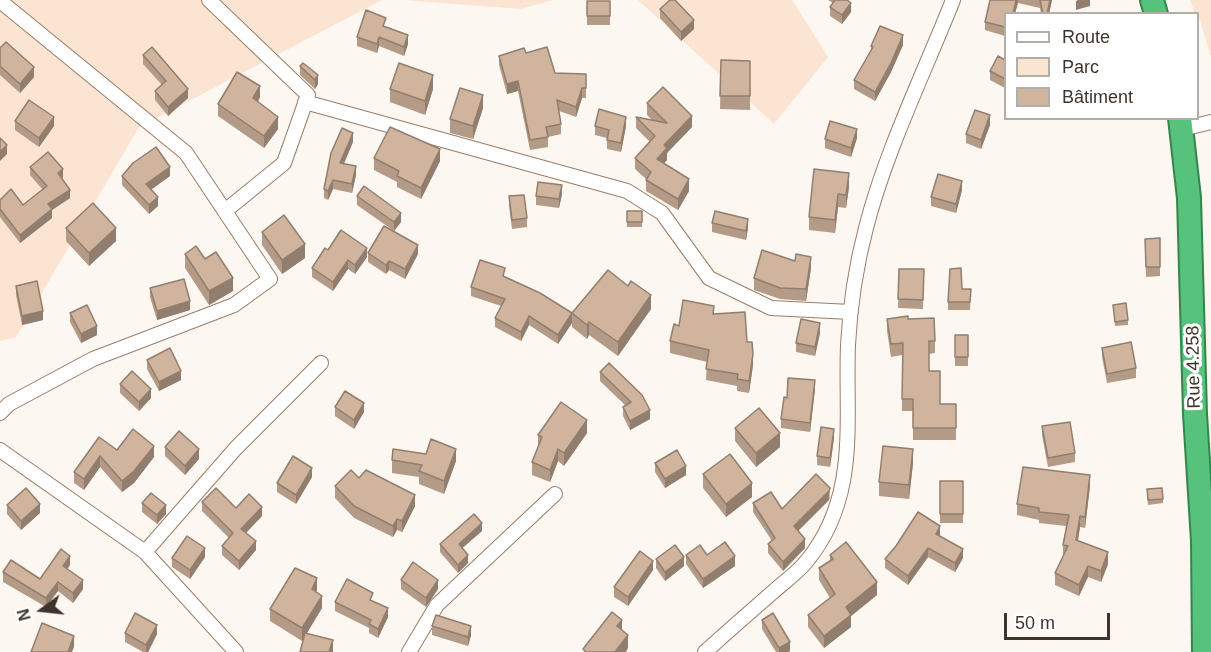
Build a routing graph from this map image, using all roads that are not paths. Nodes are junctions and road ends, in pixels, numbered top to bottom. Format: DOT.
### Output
graph roads {
  1 [pos="209,0"];
  2 [pos="953,0"];
  3 [pos="0,1"];
  4 [pos="305,102"];
  5 [pos="1211,122"];
  6 [pos="1181,124"];
  7 [pos="225,211"];
  8 [pos="851,312"];
  9 [pos="321,363"];
  10 [pos="0,413"];
  11 [pos="0,450"];
  12 [pos="555,494"];
  13 [pos="145,552"];
  14 [pos="236,652"];
  15 [pos="409,652"];
  16 [pos="705,652"];
  17 [pos="1204,652"];
  1 -- 4 [label="street"];
  2 -- 8 [label="street"];
  3 -- 7 [label="street"];
  4 -- 7 [label="street"];
  4 -- 8 [label="street"];
  5 -- 6 [label="street"];
  6 -- 17 [label="highway, Rue 4.258"];
  7 -- 10 [label="street"];
  8 -- 16 [label="street"];
  9 -- 13 [label="street"];
  11 -- 13 [label="street"];
  12 -- 15 [label="street"];
  13 -- 14 [label="street"];
}
